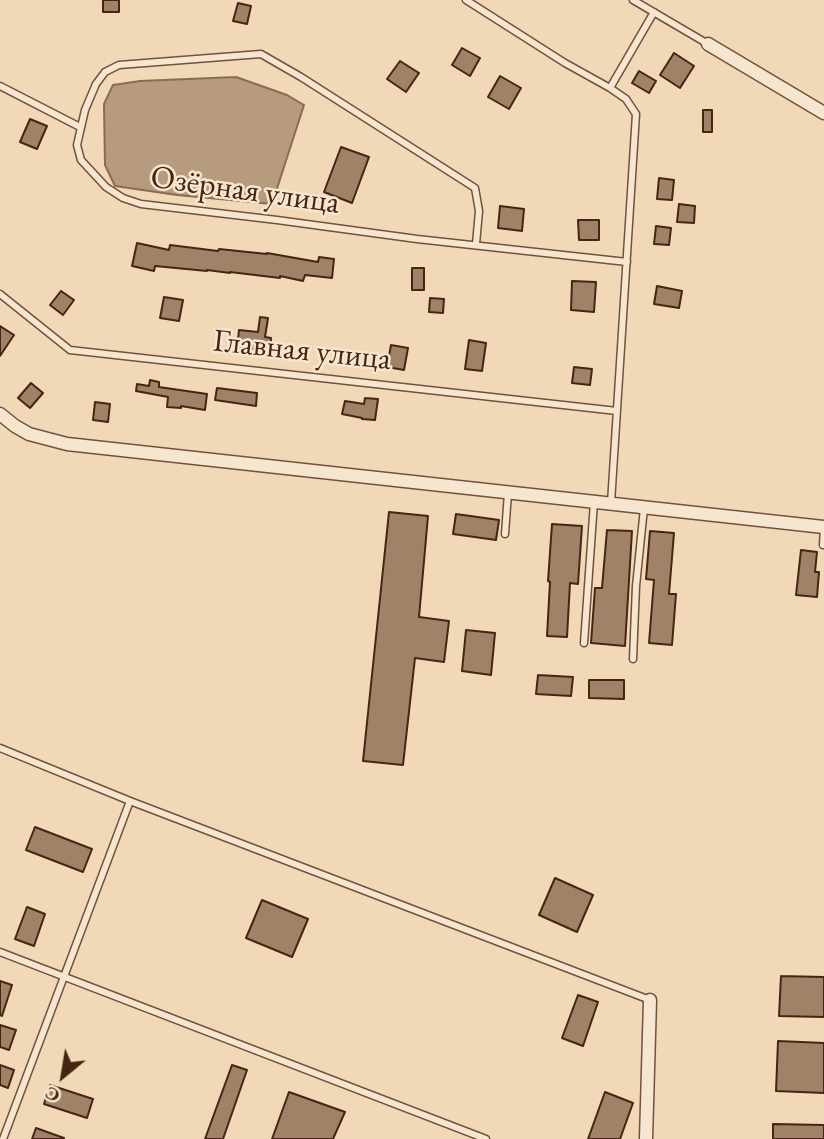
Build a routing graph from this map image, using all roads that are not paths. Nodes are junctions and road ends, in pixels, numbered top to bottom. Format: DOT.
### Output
graph roads {
  1 [pos="466,0"];
  2 [pos="633,0"];
  3 [pos="654,12"];
  4 [pos="708,44"];
  5 [pos="0,86"];
  6 [pos="610,88"];
  7 [pos="824,113"];
  8 [pos="80,127"];
  9 [pos="476,244"];
  10 [pos="627,262"];
  11 [pos="0,294"];
  12 [pos="617,411"];
  13 [pos="0,414"];
  14 [pos="508,493"];
  15 [pos="594,502"];
  16 [pos="611,504"];
  17 [pos="644,508"];
  18 [pos="824,527"];
  19 [pos="505,534"];
  20 [pos="823,545"];
  21 [pos="584,643"];
  22 [pos="633,659"];
  23 [pos="0,748"];
  24 [pos="130,801"];
  25 [pos="0,952"];
  26 [pos="64,976"];
  27 [pos="650,1000"];
  28 [pos="3,1139"];
  29 [pos="486,1139"];
  30 [pos="646,1139"];
  1 -- 6 [label="lane"];
  2 -- 3 [label="lane"];
  3 -- 4 [label="lane"];
  3 -- 6 [label="lane"];
  4 -- 7 [label="street"];
  5 -- 8 [label="lane"];
  6 -- 10 [label="lane"];
  8 -- 9 [label="lane, Озёрная улица"];
  8 -- 9 [label="lane, Озёрная улица"];
  9 -- 10 [label="lane, Озёрная улица"];
  10 -- 12 [label="lane"];
  11 -- 12 [label="lane, Главная улица"];
  12 -- 16 [label="lane"];
  13 -- 14 [label="street"];
  14 -- 15 [label="street"];
  14 -- 19 [label="lane"];
  15 -- 16 [label="street"];
  15 -- 21 [label="lane"];
  16 -- 17 [label="street"];
  17 -- 18 [label="street"];
  17 -- 22 [label="lane"];
  18 -- 20 [label="lane"];
  23 -- 24 [label="lane"];
  24 -- 26 [label="lane"];
  24 -- 27 [label="lane"];
  25 -- 26 [label="lane"];
  26 -- 28 [label="lane"];
  26 -- 29 [label="lane"];
  27 -- 30 [label="street"];
}
